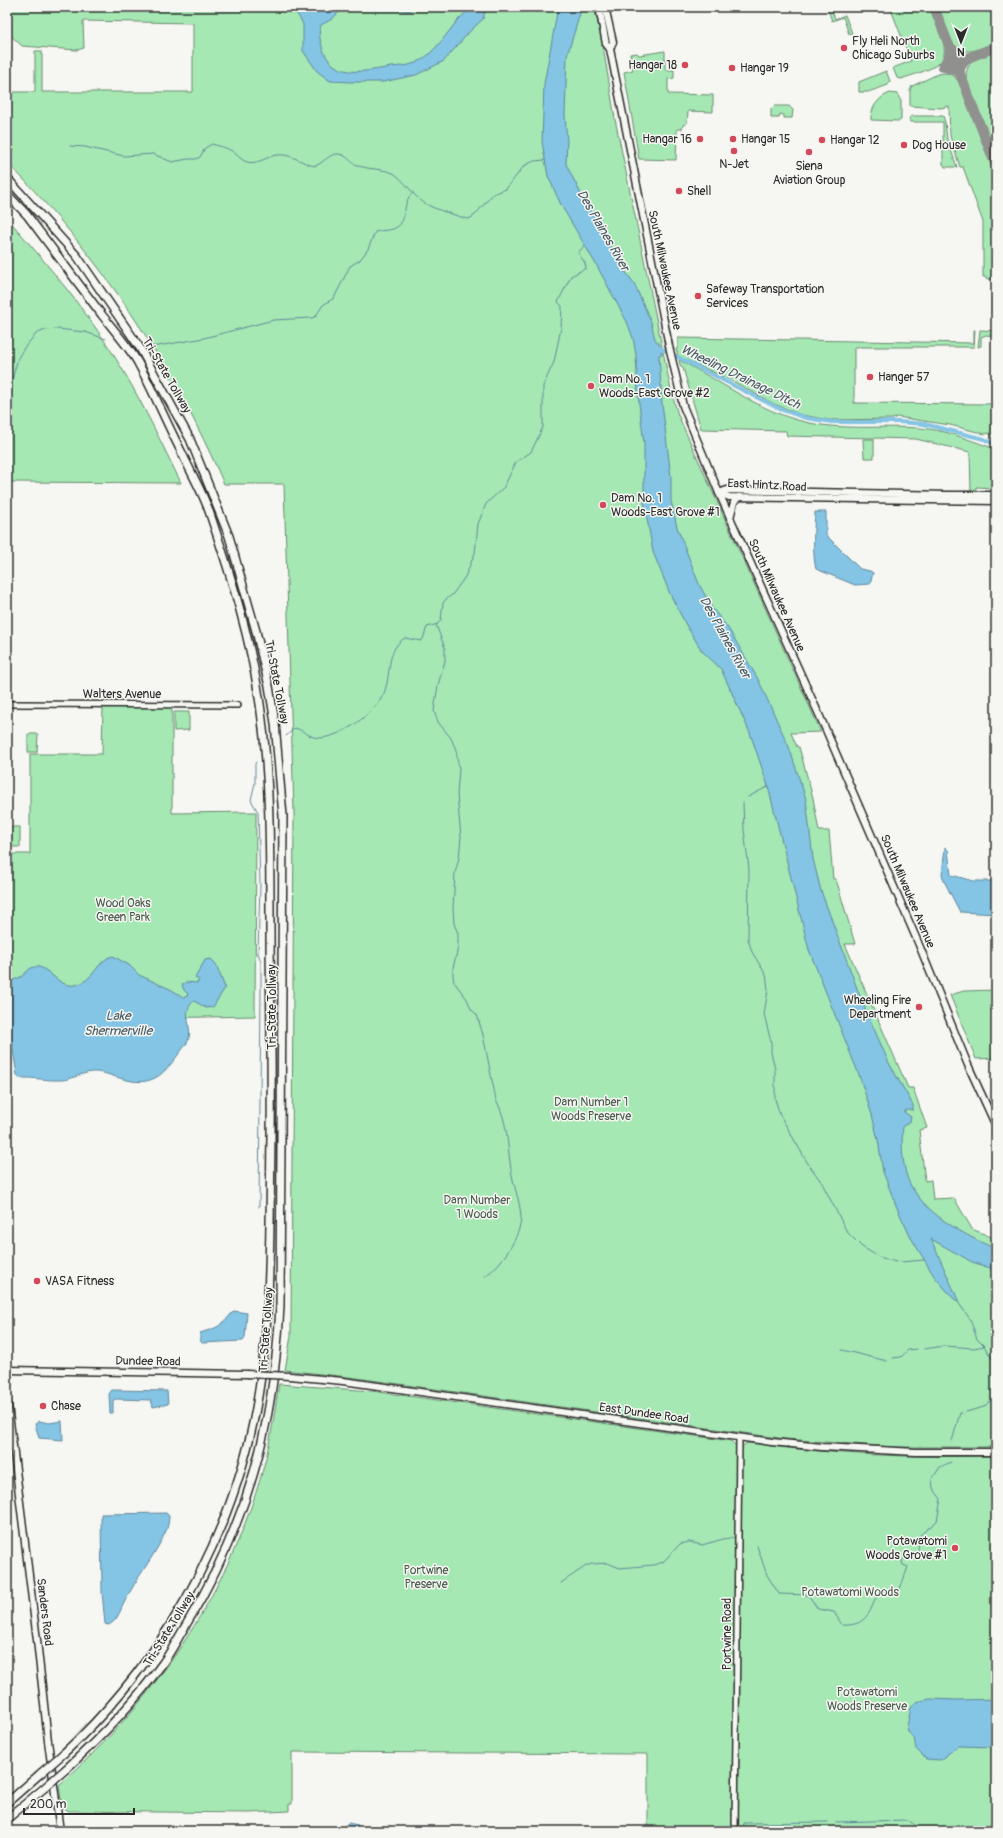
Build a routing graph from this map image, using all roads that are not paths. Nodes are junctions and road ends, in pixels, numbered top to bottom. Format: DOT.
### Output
graph roads {
  1 [pos="599,7"];
  2 [pos="605,7"];
  3 [pos="610,50"];
  4 [pos="7,178"];
  5 [pos="7,194"];
  6 [pos="719,493"];
  7 [pos="996,495"];
  8 [pos="739,497"];
  9 [pos="996,501"];
  10 [pos="730,518"];
  11 [pos="7,704"];
  12 [pos="238,705"];
  13 [pos="996,1126"];
  14 [pos="7,1370"];
  15 [pos="290,1376"];
  16 [pos="7,1397"];
  17 [pos="739,1438"];
  18 [pos="996,1452"];
  19 [pos="7,1803"];
  20 [pos="7,1819"];
  21 [pos="60,1831"];
  22 [pos="735,1831"];
  1 -- 3 [label="main road, South Milwaukee Avenue"];
  2 -- 3 [label="main road, South Milwaukee Avenue"];
  3 -- 6 [label="main road, South Milwaukee Avenue"];
  4 -- 20 [label="highway, Tri-State Tollway, bridge"];
  5 -- 19 [label="highway, Tri-State Tollway, bridge"];
  6 -- 7 [label="main road, East Hintz Road"];
  6 -- 8 [label="main road, East Hintz Road"];
  6 -- 10 [label="main road, South Milwaukee Avenue"];
  8 -- 9 [label="main road, East Hintz Road"];
  8 -- 10 [label="main road"];
  10 -- 13 [label="main road, South Milwaukee Avenue"];
  11 -- 12 [label="street, Walters Avenue"];
  14 -- 15 [label="main road, Dundee Road, bridge"];
  15 -- 17 [label="main road, East Dundee Road"];
  16 -- 21 [label="main road, Sanders Road"];
  17 -- 18 [label="main road, East Dundee Road"];
  17 -- 22 [label="street, Portwine Road"];
}
